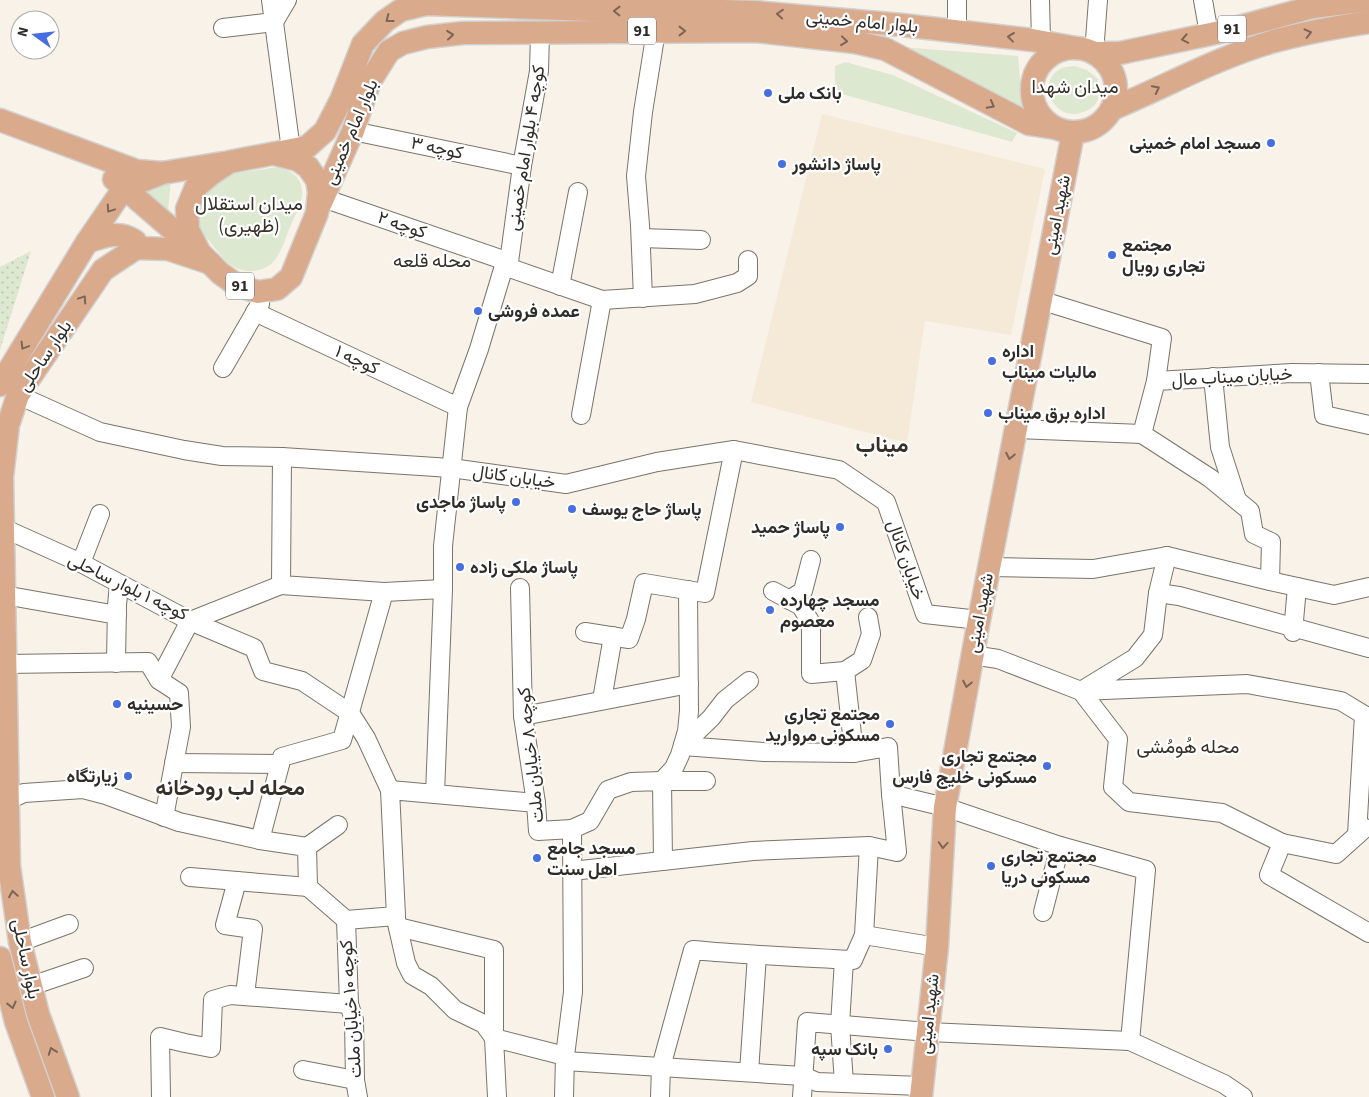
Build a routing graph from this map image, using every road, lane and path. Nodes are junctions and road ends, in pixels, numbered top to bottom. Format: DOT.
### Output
graph roads {
  1 [pos="271,0"];
  2 [pos="287,0"];
  3 [pos="957,0"];
  4 [pos="1040,0"];
  5 [pos="1098,0"];
  6 [pos="1203,0"];
  7 [pos="1369,0"];
  8 [pos="1347,2"];
  9 [pos="471,3"];
  10 [pos="412,4"];
  11 [pos="560,4"];
  12 [pos="754,6"];
  13 [pos="1282,7"];
  14 [pos="274,22"];
  15 [pos="1369,22"];
  16 [pos="223,28"];
  17 [pos="656,31"];
  18 [pos="957,31"];
  19 [pos="540,33"];
  20 [pos="1209,34"];
  21 [pos="1041,42"];
  22 [pos="1085,50"];
  23 [pos="1112,110"];
  24 [pos="0,120"];
  25 [pos="353,130"];
  26 [pos="1064,130"];
  27 [pos="69,146"];
  28 [pos="283,152"];
  29 [pos="229,162"];
  30 [pos="522,166"];
  31 [pos="162,173"];
  32 [pos="124,188"];
  33 [pos="578,192"];
  34 [pos="320,205"];
  35 [pos="641,238"];
  36 [pos="701,240"];
  37 [pos="87,242"];
  38 [pos="136,248"];
  39 [pos="205,258"];
  40 [pos="748,260"];
  41 [pos="506,264"];
  42 [pos="560,286"];
  43 [pos="267,290"];
  44 [pos="643,298"];
  45 [pos="602,300"];
  46 [pos="1040,300"];
  47 [pos="255,312"];
  48 [pos="223,368"];
  49 [pos="1318,373"];
  50 [pos="1369,374"];
  51 [pos="1213,377"];
  52 [pos="1156,381"];
  53 [pos="9,390"];
  54 [pos="458,407"];
  55 [pos="582,415"];
  56 [pos="1369,425"];
  57 [pos="1016,429"];
  58 [pos="1142,434"];
  59 [pos="734,450"];
  60 [pos="282,457"];
  61 [pos="451,468"];
  62 [pos="1237,500"];
  63 [pos="100,514"];
  64 [pos="3,528"];
  65 [pos="1167,556"];
  66 [pos="811,560"];
  67 [pos="81,563"];
  68 [pos="989,567"];
  69 [pos="1270,581"];
  70 [pos="119,584"];
  71 [pos="281,585"];
  72 [pos="1297,587"];
  73 [pos="1369,587"];
  74 [pos="520,588"];
  75 [pos="443,589"];
  76 [pos="688,590"];
  77 [pos="773,591"];
  78 [pos="384,592"];
  79 [pos="1158,593"];
  80 [pos="4,595"];
  81 [pos="789,600"];
  82 [pos="117,615"];
  83 [pos="868,617"];
  84 [pos="979,620"];
  85 [pos="190,621"];
  86 [pos="1293,630"];
  87 [pos="585,632"];
  88 [pos="613,636"];
  89 [pos="1369,648"];
  90 [pos="972,656"];
  91 [pos="116,663"];
  92 [pos="6,664"];
  93 [pos="845,671"];
  94 [pos="159,680"];
  95 [pos="749,681"];
  96 [pos="689,684"];
  97 [pos="1081,691"];
  98 [pos="602,700"];
  99 [pos="350,713"];
  100 [pos="523,716"];
  101 [pos="1366,716"];
  102 [pos="683,746"];
  103 [pos="854,753"];
  104 [pos="174,764"];
  105 [pos="280,764"];
  106 [pos="662,781"];
  107 [pos="706,781"];
  108 [pos="390,790"];
  109 [pos="435,794"];
  110 [pos="891,794"];
  111 [pos="8,800"];
  112 [pos="536,803"];
  113 [pos="946,807"];
  114 [pos="164,817"];
  115 [pos="338,825"];
  116 [pos="572,829"];
  117 [pos="1363,830"];
  118 [pos="260,840"];
  119 [pos="1282,843"];
  120 [pos="307,846"];
  121 [pos="868,846"];
  122 [pos="1060,846"];
  123 [pos="663,861"];
  124 [pos="572,871"];
  125 [pos="190,877"];
  126 [pos="237,881"];
  127 [pos="308,887"];
  128 [pos="1043,912"];
  129 [pos="346,920"];
  130 [pos="397,922"];
  131 [pos="69,924"];
  132 [pos="1369,933"];
  133 [pos="864,935"];
  134 [pos="20,942"];
  135 [pos="937,947"];
  136 [pos="757,955"];
  137 [pos="0,958"];
  138 [pos="844,960"];
  139 [pos="84,968"];
  140 [pos="31,986"];
  141 [pos="245,996"];
  142 [pos="349,1004"];
  143 [pos="840,1025"];
  144 [pos="928,1032"];
  145 [pos="494,1038"];
  146 [pos="1130,1041"];
  147 [pos="565,1058"];
  148 [pos="661,1067"];
  149 [pos="303,1070"];
  150 [pos="749,1072"];
  151 [pos="803,1076"];
  152 [pos="844,1083"];
  153 [pos="357,1088"];
  154 [pos="921,1092"];
  155 [pos="43,1097"];
  156 [pos="68,1097"];
  157 [pos="160,1097"];
  158 [pos="497,1097"];
  159 [pos="564,1097"];
  160 [pos="660,1097"];
  161 [pos="802,1097"];
  162 [pos="1243,1097"];
  1 -- 14 [label="street"];
  2 -- 14 [label="street"];
  3 -- 18 [label="street"];
  4 -- 21 [label="street"];
  5 -- 22 [label="street"];
  6 -- 20 [label="street"];
  7 -- 8 [label="main road, بلوار امام خمینی / 91"];
  8 -- 13 [label="main road, بلوار امام خمینی / 91"];
  9 -- 10 [label="main road, بلوار امام خمینی / 91"];
  9 -- 11 [label="main road, بلوار امام خمینی / 91"];
  10 -- 28 [label="main road, بلوار امام خمینی / 91, one-way"];
  12 -- 11 [label="main road, بلوار امام خمینی / 91, one-way"];
  18 -- 12 [label="main road, بلوار امام خمینی / 91, one-way"];
  13 -- 20 [label="main road, بلوار امام خمینی / 91"];
  14 -- 16 [label="street"];
  14 -- 28 [label="street"];
  23 -- 15 [label="main road, 91, one-way"];
  17 -- 19 [label="main road, بلوار امام خمینی / 91"];
  17 -- 26 [label="main road, بلوار امام خمینی / 91, one-way"];
  17 -- 35 [label="street"];
  21 -- 18 [label="main road, بلوار امام خمینی / 91, one-way"];
  25 -- 19 [label="main road, بلوار امام خمینی / 91, one-way"];
  19 -- 30 [label="street, کوچه ۴ بلوار امام خمینی"];
  20 -- 22 [label="main road, بلوار امام خمینی / 91, one-way"];
  21 -- 22 [label="main road, بلوار امام خمینی / 91"];
  22 -- 23 [label="main road"];
  22 -- 26 [label="main road, 91"];
  23 -- 26 [label="main road, 91"];
  24 -- 27 [label="main road, 91"];
  25 -- 30 [label="street, کوچه ۳"];
  25 -- 34 [label="main road, بلوار امام خمینی / 91"];
  26 -- 46 [label="main road, شهید امینی"];
  27 -- 31 [label="main road, 91"];
  27 -- 32 [label="main road, 91"];
  28 -- 29 [label="main road, 91"];
  28 -- 34 [label="main road, 91"];
  29 -- 31 [label="main road, 91"];
  29 -- 39 [label="main road, 91"];
  30 -- 41 [label="street, کوچه ۴ بلوار امام خمینی"];
  31 -- 32 [label="main road"];
  32 -- 37 [label="main road, بلوار ساحلی, one-way"];
  32 -- 39 [label="main road, 91"];
  33 -- 42 [label="street"];
  34 -- 41 [label="street, کوچه ۲"];
  34 -- 43 [label="main road, 91"];
  35 -- 36 [label="street"];
  35 -- 44 [label="street"];
  37 -- 38 [label="main road"];
  37 -- 53 [label="main road, بلوار ساحلی, one-way"];
  38 -- 39 [label="main road"];
  53 -- 38 [label="main road, بلوار ساحلی, one-way"];
  39 -- 43 [label="main road, 91"];
  40 -- 44 [label="street"];
  41 -- 42 [label="street, کوچه ۲"];
  41 -- 54 [label="street, کوچه ۴ بلوار امام خمینی"];
  42 -- 45 [label="street, کوچه ۲"];
  43 -- 47 [label="street"];
  44 -- 45 [label="street"];
  45 -- 55 [label="street"];
  46 -- 52 [label="street"];
  46 -- 57 [label="main road, شهید امینی"];
  47 -- 48 [label="street"];
  47 -- 54 [label="street, کوچه ۱"];
  49 -- 50 [label="street, خیابان میناب مال"];
  49 -- 51 [label="street, خیابان میناب مال"];
  49 -- 56 [label="street"];
  51 -- 52 [label="street, خیابان میناب مال"];
  51 -- 62 [label="street"];
  52 -- 58 [label="street, خیابان میناب مال"];
  53 -- 60 [label="street, خیابان کانال"];
  53 -- 64 [label="main road, بلوار ساحلی"];
  54 -- 61 [label="street, کوچه ۴ بلوار امام خمینی"];
  57 -- 58 [label="street"];
  57 -- 68 [label="main road, شهید امینی, one-way"];
  58 -- 62 [label="street"];
  59 -- 61 [label="street, خیابان کانال"];
  59 -- 76 [label="street"];
  59 -- 84 [label="street, خیابان کانال"];
  60 -- 61 [label="street, خیابان کانال"];
  60 -- 71 [label="street"];
  61 -- 75 [label="street, کوچه ۴ بلوار امام خمینی"];
  62 -- 69 [label="street"];
  63 -- 67 [label="street"];
  64 -- 67 [label="street, کوچه ۱ بلوار ساحلی"];
  64 -- 80 [label="main road, بلوار ساحلی"];
  65 -- 68 [label="street"];
  65 -- 69 [label="street"];
  65 -- 79 [label="street"];
  66 -- 81 [label="street"];
  67 -- 70 [label="street, کوچه ۱ بلوار ساحلی"];
  68 -- 84 [label="main road, شهید امینی"];
  69 -- 72 [label="street"];
  70 -- 82 [label="street"];
  70 -- 85 [label="street, کوچه ۱ بلوار ساحلی"];
  71 -- 78 [label="street"];
  71 -- 85 [label="street, کوچه ۱ بلوار ساحلی"];
  72 -- 73 [label="street"];
  72 -- 86 [label="street"];
  74 -- 100 [label="street, کوچه ۸ خیابان ملت"];
  75 -- 78 [label="street"];
  75 -- 109 [label="street, کوچه ۴ بلوار امام خمینی"];
  76 -- 88 [label="street"];
  76 -- 96 [label="street"];
  77 -- 81 [label="street"];
  78 -- 99 [label="street"];
  79 -- 86 [label="street"];
  79 -- 97 [label="street"];
  80 -- 82 [label="street"];
  80 -- 92 [label="main road, بلوار ساحلی"];
  81 -- 93 [label="street"];
  82 -- 91 [label="street"];
  83 -- 93 [label="street"];
  84 -- 90 [label="main road, شهید امینی"];
  85 -- 94 [label="street"];
  85 -- 99 [label="street"];
  86 -- 89 [label="street"];
  87 -- 88 [label="street"];
  88 -- 98 [label="street"];
  90 -- 97 [label="street"];
  90 -- 113 [label="main road, شهید امینی, one-way"];
  91 -- 92 [label="street"];
  91 -- 94 [label="street"];
  92 -- 111 [label="main road, بلوار ساحلی"];
  93 -- 103 [label="street"];
  94 -- 104 [label="street"];
  95 -- 102 [label="street"];
  96 -- 98 [label="street"];
  96 -- 102 [label="street"];
  97 -- 101 [label="street"];
  97 -- 119 [label="street"];
  98 -- 100 [label="street"];
  99 -- 105 [label="street"];
  99 -- 108 [label="street"];
  100 -- 112 [label="street, کوچه ۸ خیابان ملت"];
  101 -- 117 [label="street"];
  102 -- 103 [label="street"];
  102 -- 106 [label="street"];
  103 -- 110 [label="street"];
  104 -- 105 [label="street"];
  104 -- 114 [label="street"];
  105 -- 118 [label="street"];
  106 -- 107 [label="street"];
  106 -- 116 [label="street"];
  106 -- 123 [label="street"];
  108 -- 109 [label="street"];
  108 -- 130 [label="street"];
  109 -- 112 [label="street"];
  110 -- 113 [label="street"];
  110 -- 121 [label="street"];
  111 -- 114 [label="street"];
  134 -- 111 [label="main road, بلوار ساحلی, one-way"];
  112 -- 116 [label="street, کوچه ۸ خیابان ملت"];
  113 -- 122 [label="street"];
  113 -- 135 [label="main road, شهید امینی, one-way"];
  114 -- 118 [label="street"];
  115 -- 120 [label="street"];
  116 -- 124 [label="street, کوچه ۸ خیابان ملت"];
  117 -- 119 [label="street"];
  118 -- 120 [label="street"];
  119 -- 132 [label="street"];
  120 -- 127 [label="street"];
  121 -- 123 [label="street"];
  121 -- 133 [label="street"];
  122 -- 128 [label="street"];
  122 -- 146 [label="street"];
  123 -- 124 [label="street"];
  124 -- 147 [label="street, کوچه ۸ خیابان ملت"];
  125 -- 126 [label="street"];
  126 -- 127 [label="street"];
  126 -- 141 [label="street"];
  127 -- 129 [label="street"];
  129 -- 130 [label="street"];
  129 -- 142 [label="street, کوچه ۱۰ خیابان ملت"];
  130 -- 145 [label="street"];
  130 -- 145 [label="street"];
  131 -- 134 [label="street"];
  133 -- 135 [label="street"];
  133 -- 138 [label="street"];
  134 -- 140 [label="main road, بلوار ساحلی"];
  135 -- 144 [label="main road, شهید امینی"];
  136 -- 138 [label="street"];
  136 -- 148 [label="street"];
  136 -- 150 [label="street"];
  137 -- 155 [label="main road, بلوار ساحلی, one-way"];
  138 -- 143 [label="street"];
  139 -- 140 [label="street"];
  156 -- 140 [label="main road, بلوار ساحلی, one-way"];
  141 -- 142 [label="street"];
  141 -- 157 [label="street"];
  142 -- 153 [label="street, کوچه ۱۰ خیابان ملت"];
  143 -- 144 [label="street"];
  143 -- 151 [label="street"];
  143 -- 152 [label="street"];
  144 -- 146 [label="street"];
  144 -- 154 [label="main road, شهید امینی"];
  145 -- 147 [label="street"];
  145 -- 158 [label="street"];
  146 -- 162 [label="street"];
  147 -- 148 [label="street"];
  147 -- 159 [label="street, کوچه ۸ خیابان ملت"];
  148 -- 150 [label="street"];
  148 -- 160 [label="street"];
  149 -- 153 [label="street"];
  150 -- 151 [label="street"];
  151 -- 152 [label="street"];
  151 -- 161 [label="street"];
  152 -- 154 [label="street"];
}
